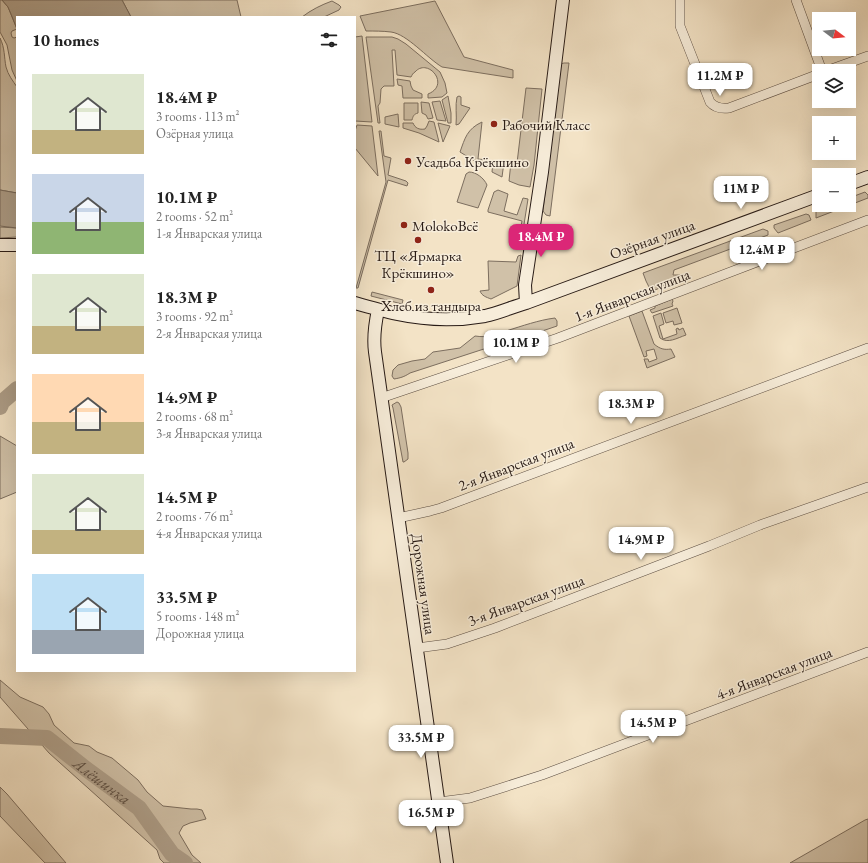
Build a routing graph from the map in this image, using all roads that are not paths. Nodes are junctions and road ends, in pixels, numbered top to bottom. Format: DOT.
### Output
graph roads {
  1 [pos="563,0"];
  2 [pos="680,0"];
  3 [pos="796,0"];
  4 [pos="868,56"];
  5 [pos="819,64"];
  6 [pos="846,64"];
  7 [pos="812,77"];
  8 [pos="868,177"];
  9 [pos="856,181"];
  10 [pos="812,198"];
  11 [pos="868,220"];
  12 [pos="16,244"];
  13 [pos="0,245"];
  14 [pos="356,303"];
  15 [pos="526,303"];
  16 [pos="378,310"];
  17 [pos="868,348"];
  18 [pos="381,398"];
  19 [pos="868,487"];
  20 [pos="398,518"];
  21 [pos="417,648"];
  22 [pos="868,652"];
  23 [pos="439,802"];
  24 [pos="447,863"];
  1 -- 15 [label="street"];
  2 -- 7 [label="street"];
  3 -- 5 [label="street"];
  4 -- 6 [label="street"];
  8 -- 9 [label="street"];
  10 -- 15 [label="street, Озёрная улица"];
  11 -- 18 [label="street, 1-я Январская улица"];
  12 -- 13 [label="street"];
  14 -- 16 [label="street, Озёрная улица"];
  15 -- 16 [label="street, Озёрная улица"];
  16 -- 18 [label="street, Дорожная улица"];
  17 -- 20 [label="street, 2-я Январская улица"];
  18 -- 20 [label="street, Дорожная улица"];
  19 -- 21 [label="street, 3-я Январская улица"];
  20 -- 21 [label="street, Дорожная улица"];
  21 -- 23 [label="street, Дорожная улица"];
  22 -- 23 [label="street, 4-я Январская улица"];
  23 -- 24 [label="street, Дорожная улица"];
}
